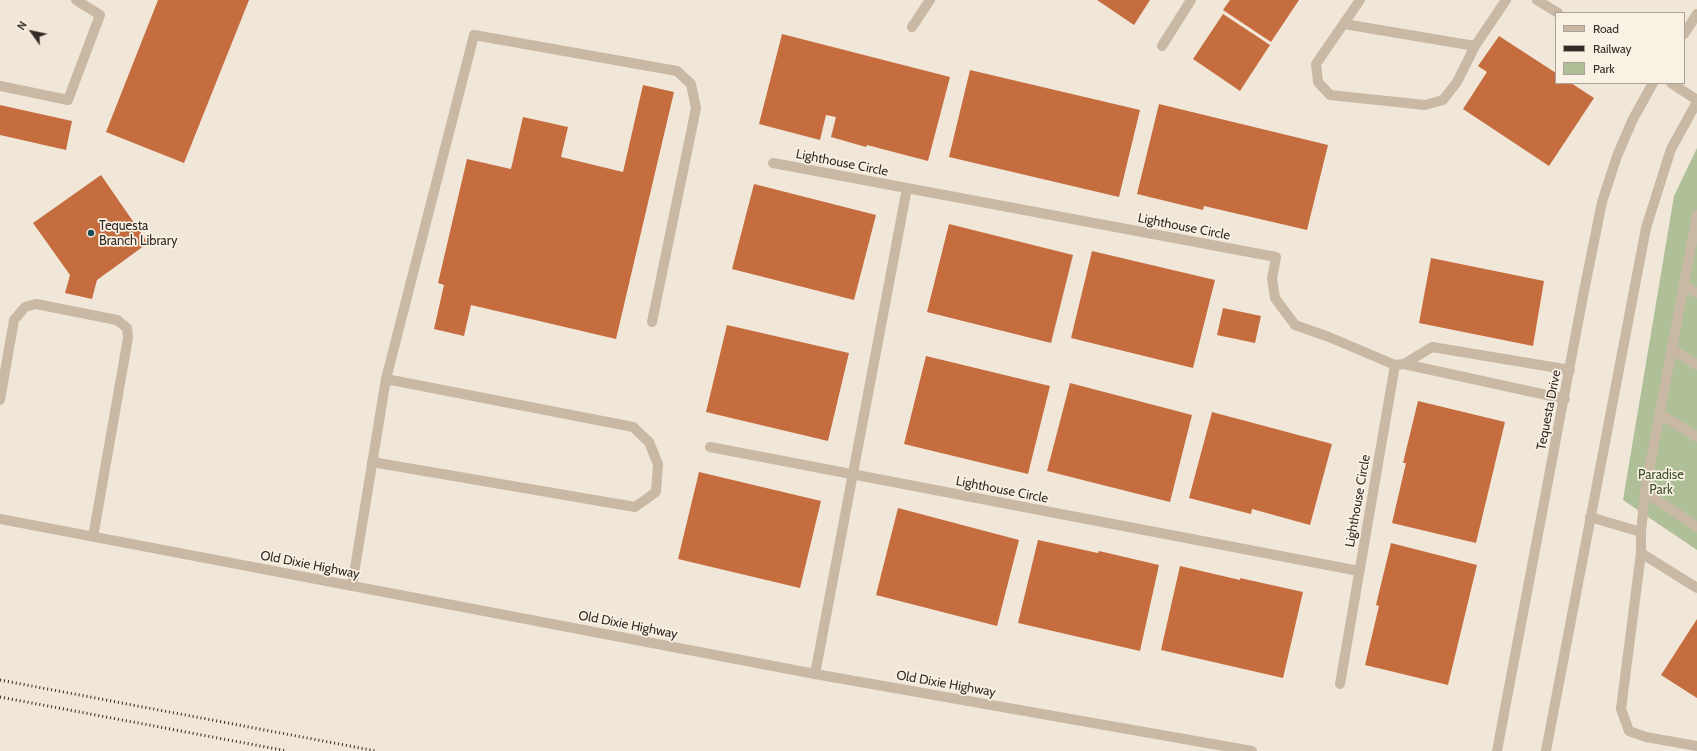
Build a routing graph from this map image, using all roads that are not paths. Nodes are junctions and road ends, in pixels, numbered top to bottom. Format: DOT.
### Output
graph roads {
  1 [pos="76,0"];
  2 [pos="930,0"];
  3 [pos="1191,0"];
  4 [pos="1360,0"];
  5 [pos="1506,0"];
  6 [pos="1537,0"];
  7 [pos="1556,12"];
  8 [pos="1697,14"];
  9 [pos="1344,24"];
  10 [pos="912,27"];
  11 [pos="1685,32"];
  12 [pos="1162,46"];
  13 [pos="1475,46"];
  14 [pos="1652,84"];
  15 [pos="1672,84"];
  16 [pos="0,86"];
  17 [pos="1697,101"];
  18 [pos="773,163"];
  19 [pos="907,188"];
  20 [pos="1697,215"];
  21 [pos="1684,285"];
  22 [pos="1697,293"];
  23 [pos="652,322"];
  24 [pos="1672,349"];
  25 [pos="1400,364"];
  26 [pos="1697,366"];
  27 [pos="1570,370"];
  28 [pos="386,379"];
  29 [pos="1565,399"];
  30 [pos="0,400"];
  31 [pos="1660,414"];
  32 [pos="1697,437"];
  33 [pos="710,447"];
  34 [pos="372,462"];
  35 [pos="852,475"];
  36 [pos="1645,492"];
  37 [pos="1590,517"];
  38 [pos="0,519"];
  39 [pos="1697,527"];
  40 [pos="1641,532"];
  41 [pos="93,537"];
  42 [pos="1641,553"];
  43 [pos="1359,571"];
  44 [pos="352,586"];
  45 [pos="1697,588"];
  46 [pos="815,674"];
  47 [pos="1340,684"];
  48 [pos="1697,746"];
  49 [pos="1252,751"];
  50 [pos="1497,751"];
  51 [pos="1546,751"];
  1 -- 16 [label="street"];
  2 -- 10 [label="street"];
  3 -- 12 [label="street"];
  4 -- 9 [label="street"];
  5 -- 13 [label="street"];
  6 -- 7 [label="street"];
  8 -- 11 [label="street"];
  9 -- 13 [label="street"];
  9 -- 13 [label="street"];
  14 -- 27 [label="street, Tequesta Drive"];
  15 -- 17 [label="street"];
  17 -- 37 [label="street"];
  18 -- 19 [label="street, Lighthouse Circle"];
  19 -- 25 [label="street, Lighthouse Circle"];
  19 -- 35 [label="street"];
  20 -- 21 [label="street"];
  21 -- 22 [label="street"];
  21 -- 24 [label="street"];
  23 -- 28 [label="street"];
  24 -- 26 [label="street"];
  24 -- 31 [label="street"];
  25 -- 27 [label="street"];
  25 -- 29 [label="street, Lighthouse Circle"];
  25 -- 43 [label="street, Lighthouse Circle"];
  27 -- 29 [label="street, Tequesta Drive"];
  28 -- 34 [label="street"];
  28 -- 34 [label="street"];
  29 -- 50 [label="street, Tequesta Drive"];
  30 -- 41 [label="street"];
  31 -- 32 [label="street"];
  31 -- 36 [label="street"];
  33 -- 35 [label="street, Lighthouse Circle"];
  34 -- 44 [label="street"];
  35 -- 43 [label="street, Lighthouse Circle"];
  35 -- 46 [label="street"];
  36 -- 39 [label="street"];
  36 -- 40 [label="street"];
  37 -- 40 [label="street"];
  37 -- 51 [label="street"];
  38 -- 41 [label="street, Old Dixie Highway"];
  40 -- 42 [label="street"];
  41 -- 44 [label="street, Old Dixie Highway"];
  42 -- 45 [label="street"];
  42 -- 48 [label="street"];
  43 -- 47 [label="street, Lighthouse Circle"];
  44 -- 46 [label="street, Old Dixie Highway"];
  46 -- 49 [label="street, Old Dixie Highway"];
}
